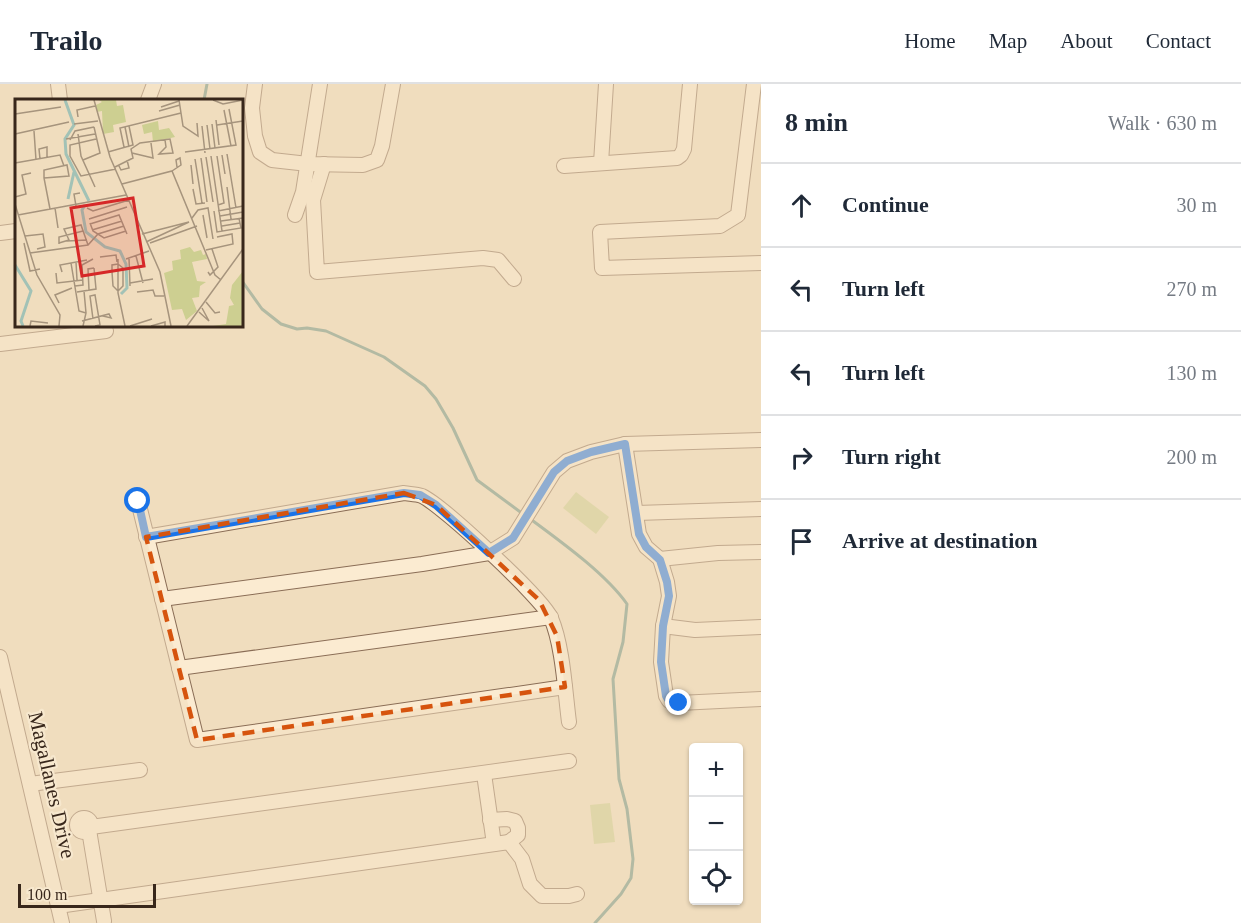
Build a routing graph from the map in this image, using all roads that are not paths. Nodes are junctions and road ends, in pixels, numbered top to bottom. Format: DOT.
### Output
graph roads {
  1 [pos="58,84"];
  2 [pos="154,84"];
  3 [pos="255,84"];
  4 [pos="320,84"];
  5 [pos="393,84"];
  6 [pos="606,84"];
  7 [pos="690,84"];
  8 [pos="754,84"];
  9 [pos="60,99"];
  10 [pos="148,99"];
  11 [pos="601,163"];
  12 [pos="308,164"];
  13 [pos="324,164"];
  14 [pos="564,166"];
  15 [pos="295,215"];
  16 [pos="15,231"];
  17 [pos="0,233"];
  18 [pos="761,263"];
  19 [pos="514,279"];
  20 [pos="106,331"];
  21 [pos="0,344"];
  22 [pos="761,440"];
  23 [pos="625,444"];
  24 [pos="138,501"];
  25 [pos="761,509"];
  26 [pos="637,513"];
  27 [pos="146,537"];
  28 [pos="761,552"];
  29 [pos="489,553"];
  30 [pos="660,560"];
  31 [pos="162,598"];
  32 [pos="551,617"];
  33 [pos="663,626"];
  34 [pos="761,627"];
  35 [pos="0,657"];
  36 [pos="179,668"];
  37 [pos="565,687"];
  38 [pos="761,699"];
  39 [pos="569,722"];
  40 [pos="569,761"];
  41 [pos="140,770"];
  42 [pos="484,774"];
  43 [pos="30,784"];
  44 [pos="490,820"];
  45 [pos="509,842"];
  46 [pos="494,844"];
  47 [pos="577,894"];
  48 [pos="101,899"];
  49 [pos="58,906"];
  50 [pos="104,921"];
  51 [pos="62,923"];
  1 -- 9 [label="street"];
  2 -- 10 [label="street"];
  3 -- 12 [label="street"];
  4 -- 12 [label="street"];
  5 -- 13 [label="street"];
  6 -- 11 [label="street"];
  7 -- 11 [label="street"];
  8 -- 18 [label="street"];
  11 -- 14 [label="street"];
  12 -- 13 [label="street"];
  12 -- 15 [label="street"];
  13 -- 19 [label="street"];
  16 -- 17 [label="street"];
  20 -- 21 [label="street"];
  22 -- 23 [label="street"];
  23 -- 26 [label="street"];
  23 -- 29 [label="street"];
  24 -- 27 [label="street"];
  25 -- 26 [label="street"];
  26 -- 30 [label="street"];
  27 -- 29 [label="street"];
  27 -- 31 [label="street"];
  28 -- 30 [label="street"];
  29 -- 31 [label="street"];
  29 -- 32 [label="street"];
  30 -- 33 [label="street"];
  31 -- 36 [label="street"];
  32 -- 36 [label="street"];
  32 -- 37 [label="street"];
  33 -- 34 [label="street"];
  33 -- 38 [label="street"];
  35 -- 43 [label="street, Magallanes Drive"];
  36 -- 37 [label="street"];
  37 -- 39 [label="street"];
  40 -- 42 [label="street"];
  41 -- 43 [label="street"];
  42 -- 44 [label="street"];
  42 -- 48 [label="street"];
  43 -- 49 [label="street, Magallanes Drive"];
  44 -- 45 [label="street"];
  44 -- 46 [label="street"];
  45 -- 46 [label="street"];
  45 -- 47 [label="street"];
  46 -- 48 [label="street"];
  48 -- 49 [label="street"];
  48 -- 50 [label="street"];
  49 -- 51 [label="street, Magallanes Drive"];
}
